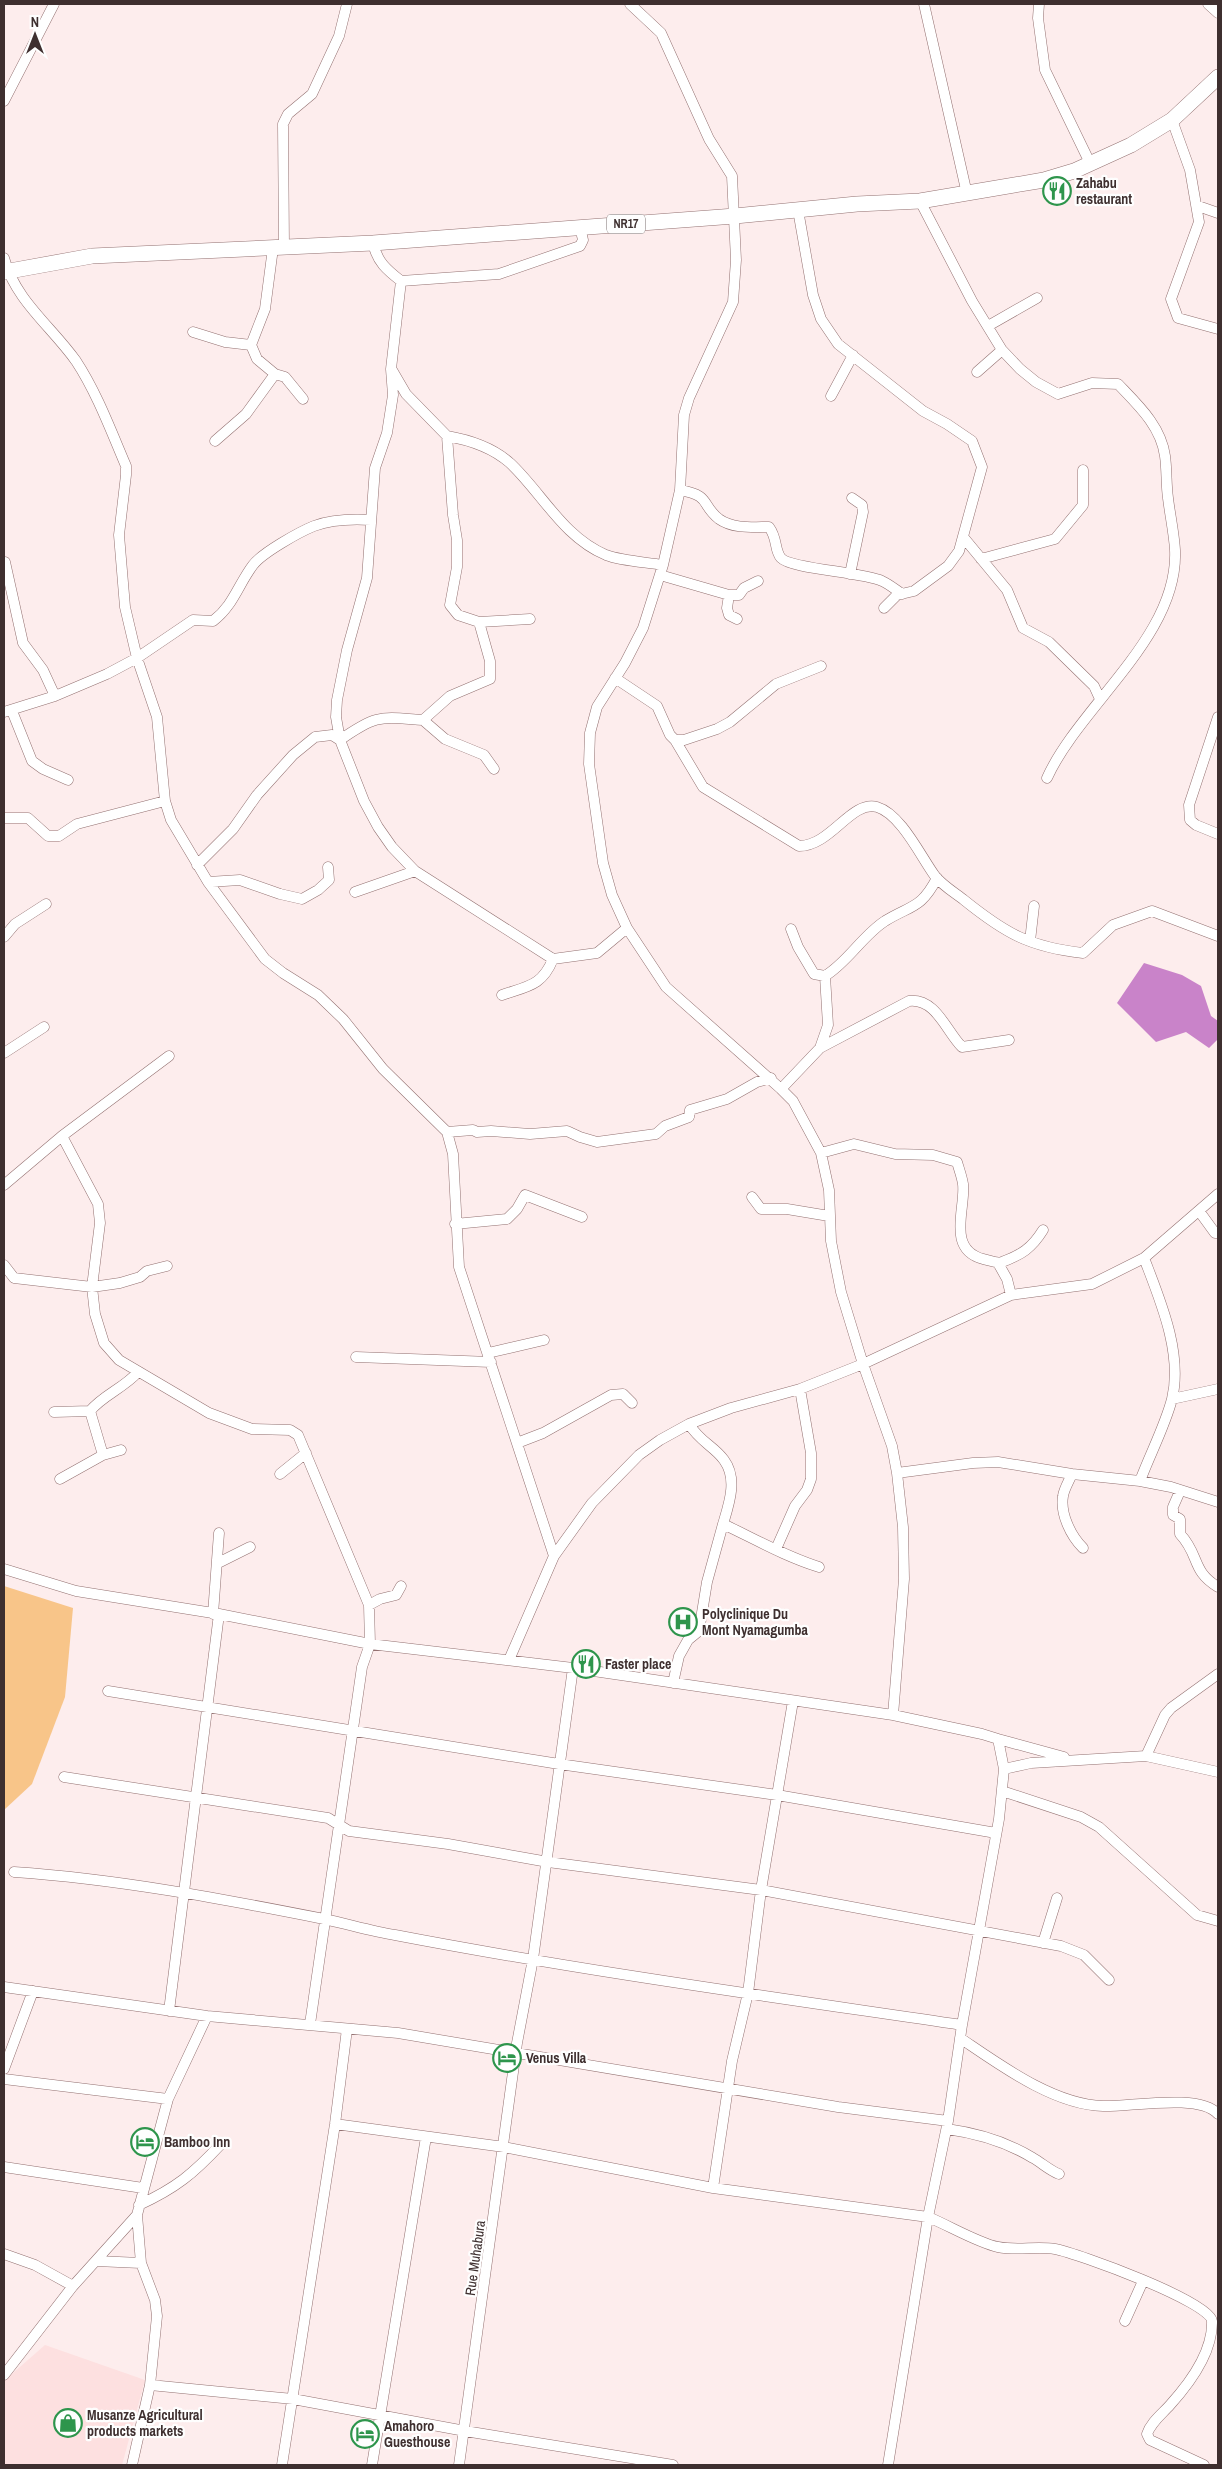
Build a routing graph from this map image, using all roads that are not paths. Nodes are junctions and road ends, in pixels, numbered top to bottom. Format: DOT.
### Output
graph roads {
  1 [pos="54,4"];
  2 [pos="347,4"];
  3 [pos="630,4"];
  4 [pos="924,4"];
  5 [pos="1039,4"];
  6 [pos="1208,4"];
  7 [pos="1218,12"];
  8 [pos="1216,83"];
  9 [pos="4,101"];
  10 [pos="1172,120"];
  11 [pos="1090,163"];
  12 [pos="967,194"];
  13 [pos="920,201"];
  14 [pos="1198,206"];
  15 [pos="798,210"];
  16 [pos="1218,213"];
  17 [pos="735,216"];
  18 [pos="580,227"];
  19 [pos="373,243"];
  20 [pos="278,248"];
  21 [pos="5,267"];
  22 [pos="402,281"];
  23 [pos="1037,298"];
  24 [pos="988,326"];
  25 [pos="1218,329"];
  26 [pos="193,332"];
  27 [pos="251,345"];
  28 [pos="1002,350"];
  29 [pos="853,355"];
  30 [pos="391,369"];
  31 [pos="977,372"];
  32 [pos="275,374"];
  33 [pos="832,396"];
  34 [pos="303,399"];
  35 [pos="447,436"];
  36 [pos="215,442"];
  37 [pos="1084,470"];
  38 [pos="680,490"];
  39 [pos="852,498"];
  40 [pos="371,520"];
  41 [pos="964,538"];
  42 [pos="981,558"];
  43 [pos="5,562"];
  44 [pos="661,570"];
  45 [pos="850,574"];
  46 [pos="758,581"];
  47 [pos="902,594"];
  48 [pos="729,595"];
  49 [pos="884,608"];
  50 [pos="530,619"];
  51 [pos="738,619"];
  52 [pos="479,622"];
  53 [pos="138,658"];
  54 [pos="821,666"];
  55 [pos="615,678"];
  56 [pos="55,696"];
  57 [pos="1100,698"];
  58 [pos="8,712"];
  59 [pos="1218,717"];
  60 [pos="424,720"];
  61 [pos="1216,729"];
  62 [pos="340,740"];
  63 [pos="675,740"];
  64 [pos="494,769"];
  65 [pos="1046,778"];
  66 [pos="68,780"];
  67 [pos="165,801"];
  68 [pos="4,818"];
  69 [pos="1218,834"];
  70 [pos="197,865"];
  71 [pos="328,867"];
  72 [pos="415,870"];
  73 [pos="937,878"];
  74 [pos="208,882"];
  75 [pos="355,892"];
  76 [pos="46,904"];
  77 [pos="1034,906"];
  78 [pos="627,928"];
  79 [pos="792,929"];
  80 [pos="4,936"];
  81 [pos="1218,936"];
  82 [pos="1030,941"];
  83 [pos="553,959"];
  84 [pos="825,976"];
  85 [pos="502,995"];
  86 [pos="44,1027"];
  87 [pos="1009,1040"];
  88 [pos="820,1048"];
  89 [pos="4,1053"];
  90 [pos="169,1056"];
  91 [pos="771,1078"];
  92 [pos="782,1089"];
  93 [pos="447,1132"];
  94 [pos="62,1136"];
  95 [pos="821,1153"];
  96 [pos="4,1185"];
  97 [pos="1218,1194"];
  98 [pos="752,1197"];
  99 [pos="1199,1211"];
  100 [pos="830,1216"];
  101 [pos="582,1217"];
  102 [pos="455,1224"];
  103 [pos="1043,1230"];
  104 [pos="1218,1233"];
  105 [pos="1144,1258"];
  106 [pos="998,1263"];
  107 [pos="4,1265"];
  108 [pos="168,1266"];
  109 [pos="92,1287"];
  110 [pos="1011,1294"];
  111 [pos="544,1340"];
  112 [pos="356,1357"];
  113 [pos="489,1357"];
  114 [pos="863,1364"];
  115 [pos="138,1372"];
  116 [pos="800,1389"];
  117 [pos="1218,1389"];
  118 [pos="1172,1399"];
  119 [pos="632,1403"];
  120 [pos="90,1411"];
  121 [pos="54,1412"];
  122 [pos="690,1424"];
  123 [pos="517,1443"];
  124 [pos="121,1450"];
  125 [pos="306,1453"];
  126 [pos="103,1455"];
  127 [pos="897,1473"];
  128 [pos="280,1474"];
  129 [pos="1072,1474"];
  130 [pos="60,1479"];
  131 [pos="1140,1481"];
  132 [pos="1180,1491"];
  133 [pos="1218,1502"];
  134 [pos="723,1524"];
  135 [pos="220,1533"];
  136 [pos="250,1547"];
  137 [pos="776,1548"];
  138 [pos="1083,1548"];
  139 [pos="554,1556"];
  140 [pos="218,1563"];
  141 [pos="819,1567"];
  142 [pos="4,1569"];
  143 [pos="401,1586"];
  144 [pos="1218,1587"];
  145 [pos="369,1605"];
  146 [pos="216,1614"];
  147 [pos="370,1644"];
  148 [pos="509,1660"];
  149 [pos="573,1668"];
  150 [pos="1218,1674"];
  151 [pos="674,1683"];
  152 [pos="108,1691"];
  153 [pos="792,1701"];
  154 [pos="207,1708"];
  155 [pos="892,1716"];
  156 [pos="353,1732"];
  157 [pos="998,1739"];
  158 [pos="1146,1756"];
  159 [pos="1078,1759"];
  160 [pos="560,1764"];
  161 [pos="1004,1768"];
  162 [pos="1218,1772"];
  163 [pos="64,1777"];
  164 [pos="1002,1791"];
  165 [pos="777,1795"];
  166 [pos="195,1799"];
  167 [pos="339,1826"];
  168 [pos="996,1833"];
  169 [pos="548,1862"];
  170 [pos="14,1872"];
  171 [pos="760,1890"];
  172 [pos="185,1894"];
  173 [pos="1056,1898"];
  174 [pos="324,1919"];
  175 [pos="1218,1921"];
  176 [pos="978,1932"];
  177 [pos="1044,1943"];
  178 [pos="534,1959"];
  179 [pos="1109,1980"];
  180 [pos="4,1987"];
  181 [pos="33,1991"];
  182 [pos="748,1993"];
  183 [pos="170,2011"];
  184 [pos="207,2016"];
  185 [pos="310,2024"];
  186 [pos="962,2024"];
  187 [pos="347,2029"];
  188 [pos="960,2038"];
  189 [pos="515,2054"];
  190 [pos="4,2069"];
  191 [pos="4,2079"];
  192 [pos="729,2087"];
  193 [pos="168,2099"];
  194 [pos="1218,2114"];
  195 [pos="335,2124"];
  196 [pos="948,2125"];
  197 [pos="426,2138"];
  198 [pos="221,2144"];
  199 [pos="504,2147"];
  200 [pos="4,2168"];
  201 [pos="1060,2174"];
  202 [pos="143,2188"];
  203 [pos="713,2188"];
  204 [pos="138,2210"];
  205 [pos="928,2217"];
  206 [pos="4,2254"];
  207 [pos="96,2261"];
  208 [pos="141,2263"];
  209 [pos="1143,2281"];
  210 [pos="73,2286"];
  211 [pos="1125,2321"];
  212 [pos="4,2376"];
  213 [pos="150,2385"];
  214 [pos="293,2399"];
  215 [pos="380,2414"];
  216 [pos="465,2431"];
  217 [pos="132,2465"];
  218 [pos="282,2465"];
  219 [pos="372,2465"];
  220 [pos="459,2465"];
  221 [pos="673,2465"];
  222 [pos="888,2465"];
  223 [pos="1204,2465"];
  1 -- 9 [label="street"];
  2 -- 20 [label="street"];
  3 -- 17 [label="street"];
  4 -- 12 [label="street"];
  5 -- 11 [label="street"];
  6 -- 7 [label="street"];
  8 -- 10 [label="main road, NR17"];
  10 -- 11 [label="main road, NR17"];
  10 -- 14 [label="street"];
  11 -- 12 [label="main road, NR17"];
  12 -- 13 [label="main road, NR17"];
  13 -- 15 [label="main road, NR17"];
  13 -- 24 [label="street"];
  14 -- 16 [label="street"];
  14 -- 25 [label="street"];
  15 -- 17 [label="main road, NR17"];
  15 -- 29 [label="street"];
  17 -- 18 [label="main road, NR17"];
  17 -- 38 [label="street"];
  18 -- 19 [label="main road, NR17"];
  18 -- 22 [label="street"];
  19 -- 20 [label="main road, NR17"];
  19 -- 22 [label="street"];
  20 -- 21 [label="main road, NR17"];
  20 -- 27 [label="street"];
  21 -- 53 [label="street"];
  22 -- 30 [label="street"];
  23 -- 24 [label="street"];
  24 -- 28 [label="street"];
  26 -- 27 [label="street"];
  27 -- 32 [label="street"];
  28 -- 31 [label="street"];
  28 -- 57 [label="street"];
  29 -- 33 [label="street"];
  29 -- 41 [label="street"];
  30 -- 35 [label="street"];
  30 -- 40 [label="street"];
  32 -- 34 [label="street"];
  32 -- 36 [label="street"];
  35 -- 44 [label="street"];
  35 -- 52 [label="street"];
  37 -- 42 [label="street"];
  38 -- 44 [label="street"];
  38 -- 45 [label="street"];
  39 -- 45 [label="street"];
  40 -- 53 [label="street"];
  40 -- 62 [label="street"];
  41 -- 42 [label="street"];
  41 -- 47 [label="street"];
  42 -- 57 [label="street"];
  43 -- 56 [label="street"];
  44 -- 48 [label="street"];
  44 -- 55 [label="street"];
  45 -- 47 [label="street"];
  46 -- 48 [label="street"];
  47 -- 49 [label="street"];
  48 -- 51 [label="street"];
  50 -- 52 [label="street"];
  52 -- 60 [label="street"];
  53 -- 56 [label="street"];
  53 -- 67 [label="street"];
  54 -- 63 [label="street"];
  55 -- 63 [label="street"];
  55 -- 78 [label="street"];
  56 -- 58 [label="street"];
  57 -- 65 [label="street"];
  58 -- 66 [label="street"];
  59 -- 61 [label="street"];
  60 -- 62 [label="street"];
  60 -- 64 [label="street"];
  61 -- 69 [label="street"];
  62 -- 70 [label="street"];
  62 -- 72 [label="street"];
  63 -- 73 [label="street"];
  67 -- 68 [label="street"];
  67 -- 70 [label="street"];
  70 -- 74 [label="street"];
  71 -- 74 [label="street"];
  72 -- 75 [label="street"];
  72 -- 83 [label="street"];
  73 -- 82 [label="street"];
  73 -- 84 [label="street"];
  74 -- 93 [label="street"];
  76 -- 80 [label="street"];
  77 -- 82 [label="street"];
  78 -- 83 [label="street"];
  78 -- 91 [label="street"];
  79 -- 84 [label="street"];
  81 -- 82 [label="street"];
  83 -- 85 [label="street"];
  84 -- 88 [label="street"];
  86 -- 89 [label="street"];
  87 -- 88 [label="street"];
  88 -- 92 [label="street"];
  90 -- 94 [label="street"];
  91 -- 92 [label="street"];
  91 -- 93 [label="street"];
  92 -- 95 [label="street"];
  93 -- 102 [label="street"];
  94 -- 96 [label="street"];
  94 -- 109 [label="street"];
  95 -- 100 [label="street"];
  95 -- 106 [label="street"];
  97 -- 99 [label="street"];
  98 -- 100 [label="street"];
  99 -- 104 [label="street"];
  99 -- 105 [label="street"];
  100 -- 114 [label="street"];
  101 -- 102 [label="street"];
  102 -- 113 [label="street"];
  103 -- 106 [label="street"];
  105 -- 110 [label="street"];
  105 -- 118 [label="street"];
  106 -- 110 [label="street"];
  107 -- 109 [label="street"];
  108 -- 109 [label="street"];
  109 -- 115 [label="street"];
  110 -- 114 [label="street"];
  111 -- 113 [label="street"];
  112 -- 113 [label="street"];
  113 -- 123 [label="street"];
  114 -- 116 [label="street"];
  114 -- 127 [label="street"];
  115 -- 120 [label="street"];
  115 -- 125 [label="street"];
  116 -- 122 [label="street"];
  116 -- 137 [label="street"];
  117 -- 118 [label="street"];
  118 -- 131 [label="street"];
  119 -- 123 [label="street"];
  120 -- 121 [label="street"];
  120 -- 126 [label="street"];
  122 -- 134 [label="street"];
  122 -- 139 [label="street"];
  123 -- 139 [label="street"];
  124 -- 126 [label="street"];
  125 -- 128 [label="street"];
  125 -- 145 [label="street"];
  126 -- 130 [label="street"];
  127 -- 129 [label="street"];
  127 -- 155 [label="street"];
  129 -- 131 [label="street"];
  129 -- 138 [label="street"];
  131 -- 132 [label="street"];
  132 -- 133 [label="street"];
  132 -- 144 [label="street"];
  134 -- 137 [label="street"];
  134 -- 151 [label="street"];
  135 -- 140 [label="street"];
  136 -- 140 [label="street"];
  137 -- 141 [label="street"];
  139 -- 148 [label="street"];
  140 -- 146 [label="street"];
  142 -- 146 [label="street"];
  143 -- 145 [label="street"];
  145 -- 147 [label="street"];
  146 -- 147 [label="street"];
  146 -- 154 [label="street"];
  147 -- 148 [label="street"];
  147 -- 156 [label="street"];
  148 -- 149 [label="street"];
  149 -- 151 [label="street"];
  149 -- 160 [label="street, Rue Muhabura"];
  150 -- 158 [label="street"];
  151 -- 153 [label="street"];
  152 -- 154 [label="street"];
  153 -- 155 [label="street"];
  153 -- 165 [label="street"];
  154 -- 156 [label="street"];
  154 -- 166 [label="street"];
  155 -- 157 [label="street"];
  156 -- 160 [label="street"];
  156 -- 167 [label="street"];
  157 -- 159 [label="street"];
  157 -- 161 [label="street"];
  158 -- 159 [label="street"];
  158 -- 162 [label="street"];
  159 -- 161 [label="street"];
  160 -- 165 [label="street"];
  160 -- 169 [label="street, Rue Muhabura"];
  161 -- 164 [label="street"];
  163 -- 166 [label="street"];
  164 -- 168 [label="street"];
  164 -- 175 [label="street"];
  165 -- 168 [label="street"];
  165 -- 171 [label="street"];
  166 -- 167 [label="street"];
  166 -- 172 [label="street"];
  167 -- 169 [label="street"];
  167 -- 174 [label="street"];
  168 -- 176 [label="street"];
  169 -- 171 [label="street"];
  169 -- 178 [label="street, Rue Muhabura"];
  170 -- 172 [label="street"];
  171 -- 176 [label="street"];
  171 -- 182 [label="street"];
  172 -- 174 [label="street"];
  172 -- 183 [label="street"];
  173 -- 177 [label="street"];
  174 -- 178 [label="street"];
  174 -- 185 [label="street"];
  176 -- 177 [label="street"];
  176 -- 186 [label="street"];
  177 -- 179 [label="street"];
  178 -- 182 [label="street"];
  178 -- 189 [label="street, Rue Muhabura"];
  180 -- 181 [label="street"];
  181 -- 183 [label="street"];
  181 -- 190 [label="street"];
  182 -- 186 [label="street"];
  182 -- 192 [label="street"];
  183 -- 184 [label="street"];
  184 -- 185 [label="street"];
  184 -- 193 [label="street"];
  185 -- 187 [label="street"];
  186 -- 188 [label="street"];
  187 -- 189 [label="street"];
  187 -- 195 [label="street"];
  188 -- 194 [label="street"];
  188 -- 196 [label="street"];
  189 -- 192 [label="street"];
  189 -- 199 [label="street, Rue Muhabura"];
  191 -- 193 [label="street"];
  192 -- 196 [label="street"];
  192 -- 203 [label="street"];
  193 -- 202 [label="street"];
  195 -- 197 [label="street"];
  195 -- 214 [label="street"];
  196 -- 201 [label="street"];
  196 -- 205 [label="street"];
  197 -- 199 [label="street"];
  197 -- 215 [label="street"];
  198 -- 204 [label="street"];
  199 -- 203 [label="street"];
  199 -- 216 [label="street, Rue Muhabura"];
  200 -- 202 [label="street"];
  202 -- 204 [label="street"];
  203 -- 205 [label="street"];
  204 -- 207 [label="street"];
  204 -- 208 [label="street"];
  205 -- 209 [label="street"];
  205 -- 222 [label="street"];
  206 -- 210 [label="street"];
  207 -- 208 [label="street"];
  207 -- 210 [label="street"];
  208 -- 213 [label="street"];
  209 -- 211 [label="street"];
  209 -- 223 [label="street"];
  210 -- 212 [label="street"];
  213 -- 214 [label="street"];
  213 -- 217 [label="street"];
  214 -- 215 [label="street"];
  214 -- 218 [label="street"];
  215 -- 216 [label="street"];
  215 -- 219 [label="street"];
  216 -- 220 [label="street, Rue Muhabura"];
  216 -- 221 [label="street"];
}
